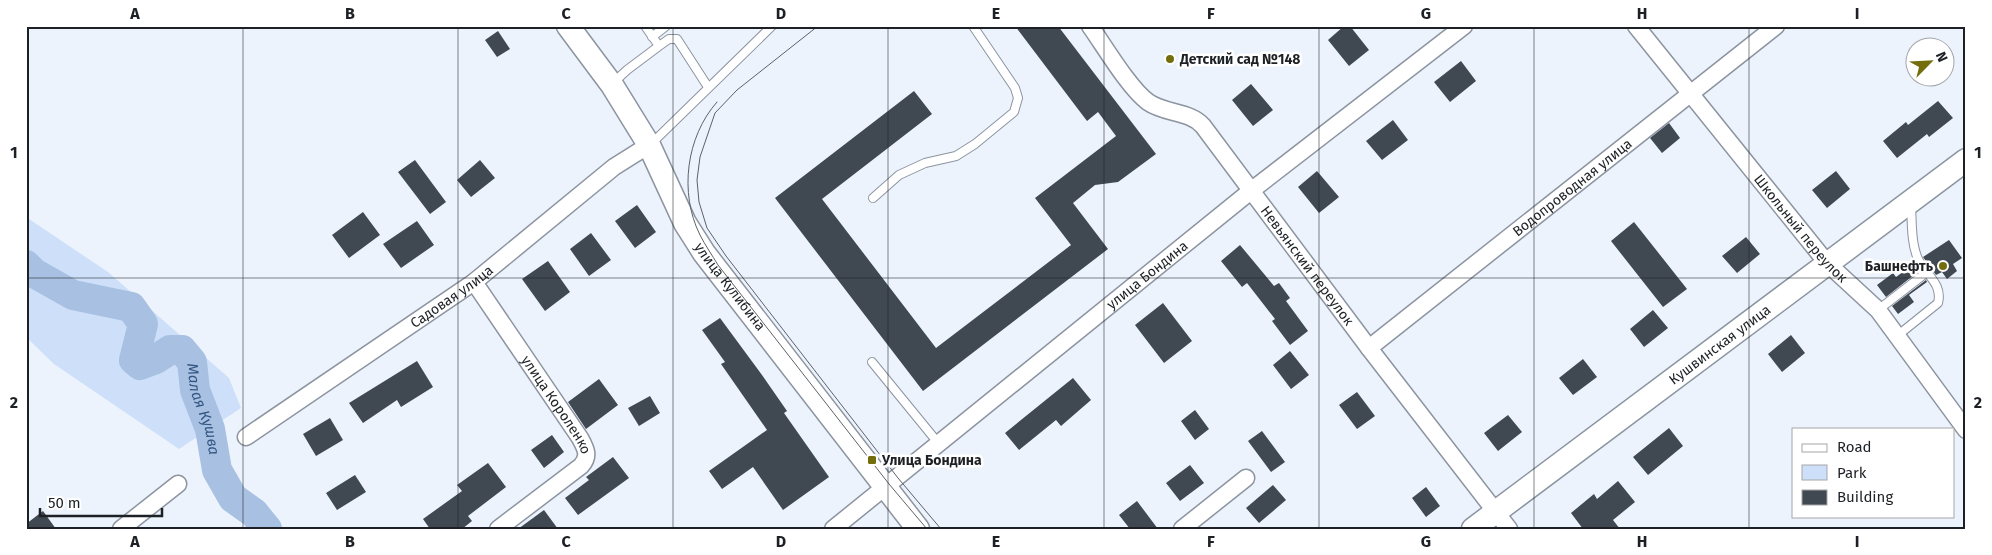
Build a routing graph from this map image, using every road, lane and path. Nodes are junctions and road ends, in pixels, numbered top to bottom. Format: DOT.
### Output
graph roads {
  1 [pos="568,26"];
  2 [pos="645,26"];
  3 [pos="666,26"];
  4 [pos="772,26"];
  5 [pos="973,26"];
  6 [pos="1090,26"];
  7 [pos="1464,26"];
  8 [pos="1636,26"];
  9 [pos="1776,26"];
  10 [pos="652,36"];
  11 [pos="659,46"];
  12 [pos="612,84"];
  13 [pos="708,87"];
  14 [pos="1691,94"];
  15 [pos="649,146"];
  16 [pos="1966,160"];
  17 [pos="1252,190"];
  18 [pos="874,198"];
  19 [pos="1911,201"];
  20 [pos="1827,263"];
  21 [pos="1927,272"];
  22 [pos="474,282"];
  23 [pos="1878,310"];
  24 [pos="1898,336"];
  25 [pos="1368,348"];
  26 [pos="872,362"];
  27 [pos="1966,430"];
  28 [pos="246,437"];
  29 [pos="939,444"];
  30 [pos="1246,478"];
  31 [pos="178,484"];
  32 [pos="886,487"];
  33 [pos="1495,511"];
  34 [pos="121,529"];
  35 [pos="498,529"];
  36 [pos="833,529"];
  37 [pos="918,529"];
  38 [pos="1182,529"];
  39 [pos="1472,529"];
  40 [pos="1509,529"];
  1 -- 12 [label="main road, улица Кулибина"];
  2 -- 10 [label="lane"];
  3 -- 10 [label="lane"];
  4 -- 13 [label="lane"];
  5 -- 18 [label="lane"];
  6 -- 17 [label="street, Невьянский переулок"];
  7 -- 17 [label="street, улица Бондина"];
  8 -- 14 [label="street, Школьный переулок"];
  9 -- 14 [label="street, Водопроводная улица"];
  10 -- 11 [label="lane"];
  11 -- 12 [label="lane"];
  11 -- 13 [label="lane"];
  12 -- 15 [label="main road, улица Кулибина"];
  13 -- 15 [label="lane"];
  14 -- 20 [label="street, Школьный переулок"];
  14 -- 25 [label="street, Водопроводная улица"];
  15 -- 22 [label="street, Садовая улица"];
  15 -- 32 [label="main road, улица Кулибина"];
  16 -- 19 [label="main road, Кушвинская улица"];
  17 -- 25 [label="street, Невьянский переулок"];
  17 -- 29 [label="street, улица Бондина"];
  19 -- 20 [label="main road, Кушвинская улица"];
  19 -- 21 [label="lane"];
  20 -- 23 [label="street, Школьный переулок"];
  20 -- 33 [label="main road, Кушвинская улица"];
  21 -- 23 [label="lane"];
  21 -- 24 [label="lane"];
  22 -- 28 [label="street, Садовая улица"];
  22 -- 35 [label="street, улица Короленко"];
  23 -- 24 [label="street, Школьный переулок"];
  24 -- 27 [label="street, Школьный переулок"];
  25 -- 33 [label="street, Невьянский переулок"];
  26 -- 29 [label="lane"];
  29 -- 32 [label="street, улица Бондина"];
  30 -- 38 [label="street"];
  31 -- 34 [label="street"];
  32 -- 36 [label="street, улица Бондина"];
  32 -- 37 [label="main road, улица Кулибина"];
  33 -- 39 [label="main road, Кушвинская улица"];
  33 -- 40 [label="street, Невьянский переулок"];
}
